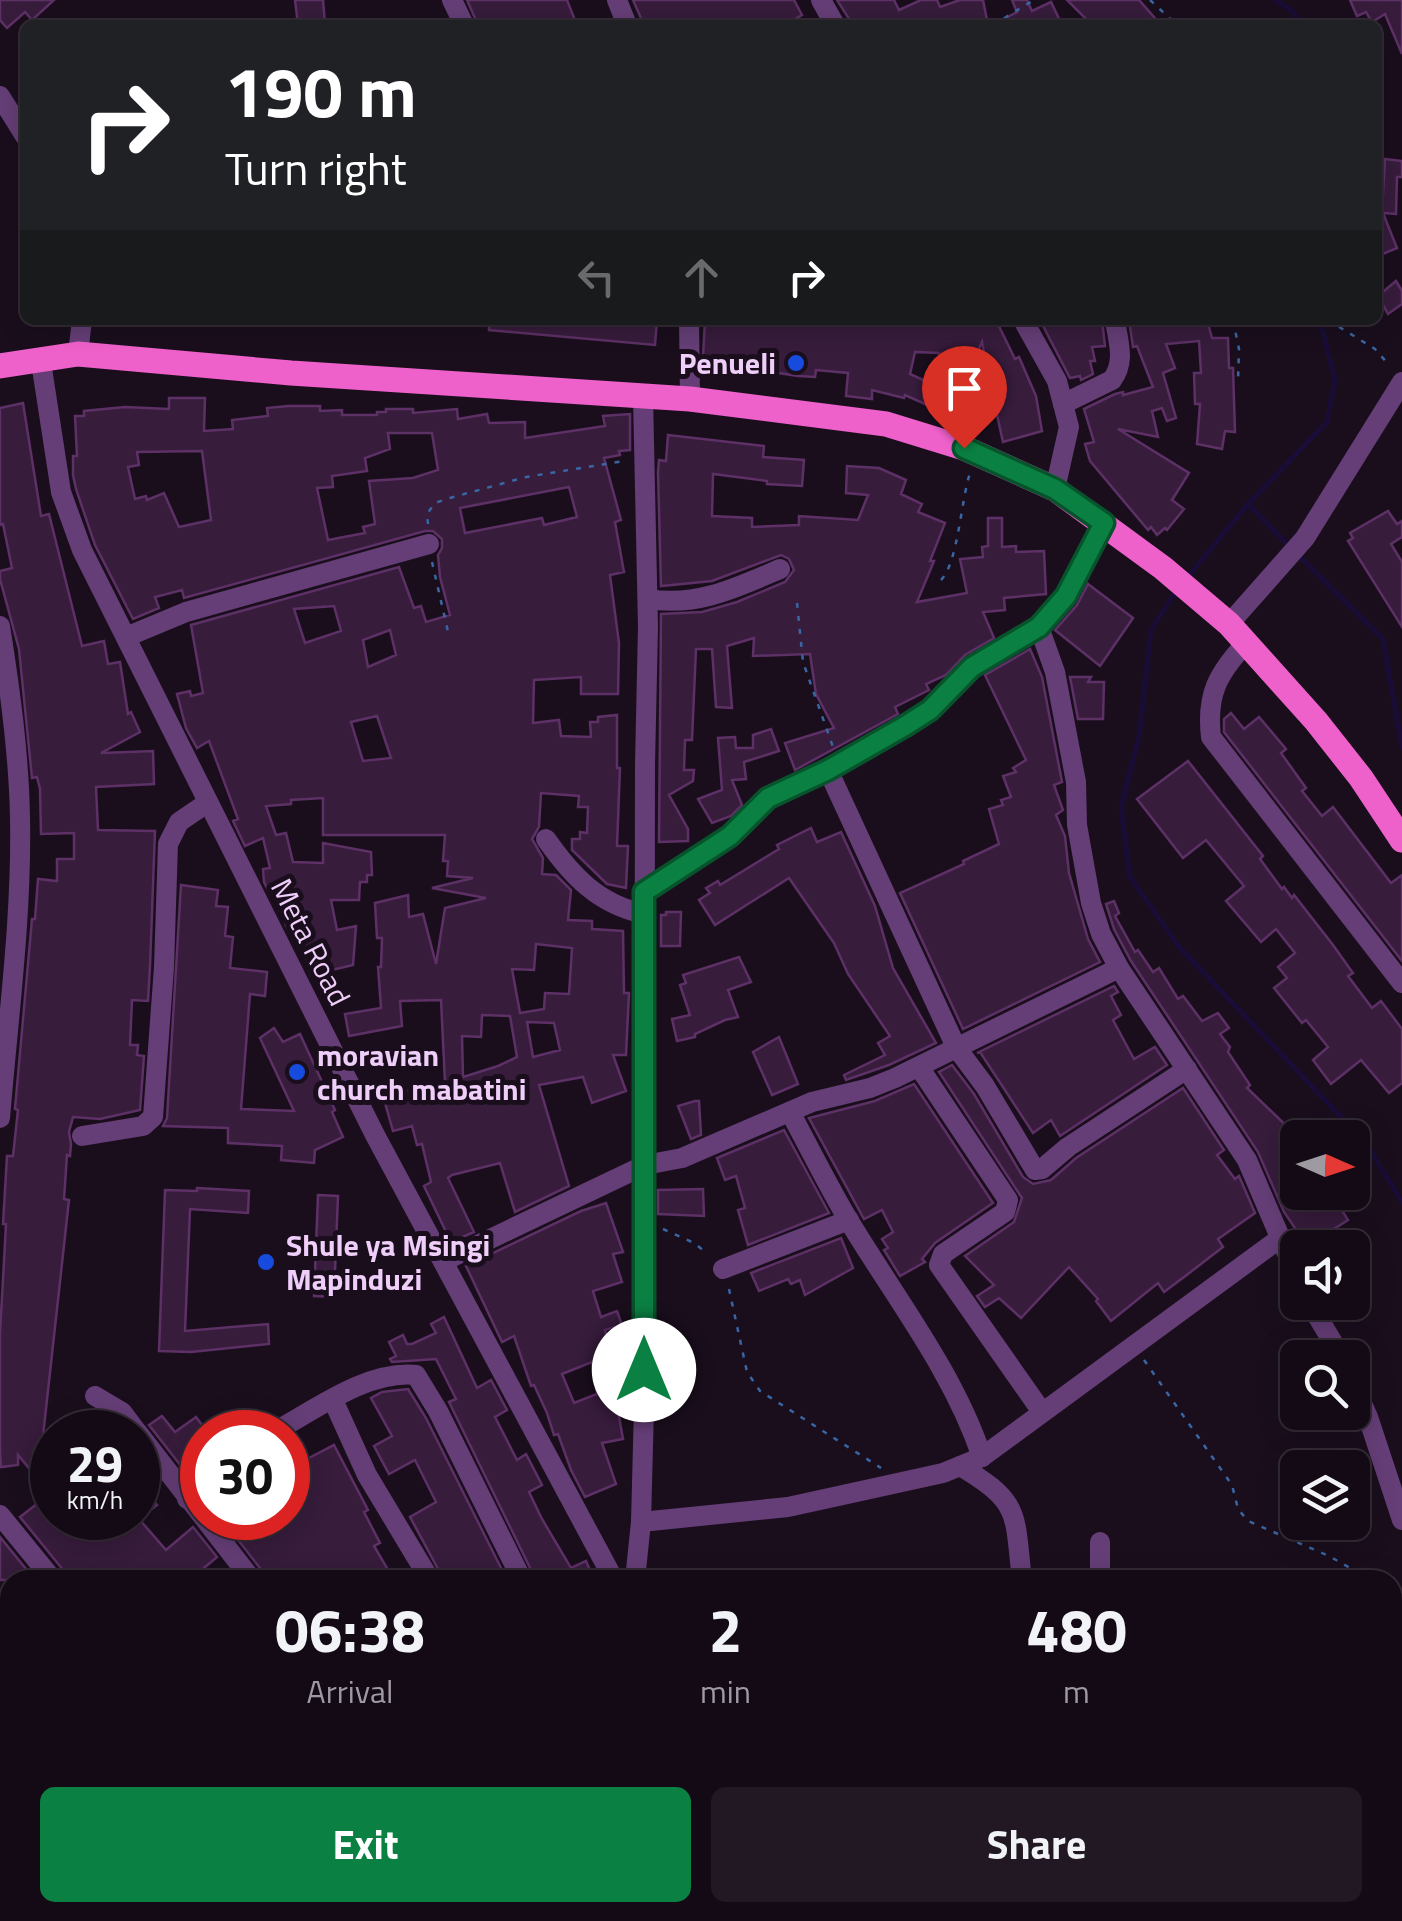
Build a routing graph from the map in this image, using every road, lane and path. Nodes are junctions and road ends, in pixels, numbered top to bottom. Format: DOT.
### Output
graph roads {
  1 [pos="1034,0"];
  2 [pos="1150,0"];
  3 [pos="1001,20"];
  4 [pos="1172,20"];
  5 [pos="0,96"];
  6 [pos="20,128"];
  7 [pos="81,325"];
  8 [pos="689,325"];
  9 [pos="1027,325"];
  10 [pos="1116,325"];
  11 [pos="1234,325"];
  12 [pos="1336,325"];
  13 [pos="78,354"];
  14 [pos="40,362"];
  15 [pos="1388,365"];
  16 [pos="0,366"];
  17 [pos="1238,381"];
  18 [pos="1402,382"];
  19 [pos="644,396"];
  20 [pos="690,400"];
  21 [pos="1063,404"];
  22 [pos="976,453"];
  23 [pos="645,458"];
  24 [pos="1055,489"];
  25 [pos="1104,523"];
  26 [pos="429,544"];
  27 [pos="780,570"];
  28 [pos="941,580"];
  29 [pos="648,599"];
  30 [pos="797,603"];
  31 [pos="0,626"];
  32 [pos="1039,627"];
  33 [pos="1238,633"];
  34 [pos="449,636"];
  35 [pos="126,637"];
  36 [pos="833,766"];
  37 [pos="207,803"];
  38 [pos="546,838"];
  39 [pos="1402,840"];
  40 [pos="644,892"];
  41 [pos="644,914"];
  42 [pos="7,936"];
  43 [pos="1119,968"];
  44 [pos="1402,983"];
  45 [pos="956,1047"];
  46 [pos="919,1067"];
  47 [pos="1187,1069"];
  48 [pos="790,1112"];
  49 [pos="0,1118"];
  50 [pos="82,1136"];
  51 [pos="645,1165"];
  52 [pos="849,1220"];
  53 [pos="644,1223"];
  54 [pos="1279,1239"];
  55 [pos="444,1261"];
  56 [pos="723,1269"];
  57 [pos="1132,1349"];
  58 [pos="95,1396"];
  59 [pos="334,1400"];
  60 [pos="119,1410"];
  61 [pos="1042,1412"];
  62 [pos="310,1413"];
  63 [pos="1370,1423"];
  64 [pos="160,1456"];
  65 [pos="982,1457"];
  66 [pos="960,1466"];
  67 [pos="180,1477"];
  68 [pos="897,1483"];
  69 [pos="0,1514"];
  70 [pos="1402,1520"];
  71 [pos="641,1522"];
  72 [pos="226,1540"];
  73 [pos="1100,1542"];
  74 [pos="45,1570"];
  75 [pos="246,1570"];
  76 [pos="424,1570"];
  77 [pos="517,1570"];
  78 [pos="609,1570"];
  79 [pos="636,1570"];
  80 [pos="1021,1570"];
  81 [pos="1100,1570"];
  82 [pos="1354,1570"];
  1 -- 3 [label="path"];
  2 -- 4 [label="path"];
  5 -- 6 [label="street"];
  7 -- 13 [label="street"];
  8 -- 20 [label="street"];
  9 -- 21 [label="street"];
  10 -- 21 [label="street"];
  11 -- 17 [label="path"];
  12 -- 15 [label="path"];
  13 -- 14 [label="main road"];
  13 -- 19 [label="main road"];
  14 -- 16 [label="main road"];
  14 -- 35 [label="street, Meta Road"];
  18 -- 33 [label="street"];
  19 -- 20 [label="main road"];
  19 -- 23 [label="street"];
  20 -- 22 [label="main road"];
  21 -- 24 [label="street"];
  22 -- 24 [label="main road"];
  22 -- 28 [label="path"];
  23 -- 26 [label="path"];
  23 -- 29 [label="street"];
  24 -- 25 [label="main road"];
  25 -- 32 [label="street"];
  25 -- 33 [label="main road"];
  26 -- 34 [label="path"];
  26 -- 35 [label="street"];
  27 -- 29 [label="street"];
  29 -- 40 [label="street"];
  30 -- 36 [label="path"];
  31 -- 42 [label="street"];
  32 -- 36 [label="street"];
  32 -- 43 [label="street"];
  33 -- 39 [label="main road"];
  33 -- 44 [label="street"];
  35 -- 37 [label="street, Meta Road"];
  36 -- 40 [label="street"];
  36 -- 45 [label="street"];
  37 -- 50 [label="street"];
  37 -- 55 [label="street, Meta Road"];
  38 -- 41 [label="street"];
  40 -- 41 [label="street"];
  41 -- 51 [label="street"];
  42 -- 49 [label="street"];
  43 -- 45 [label="street"];
  43 -- 47 [label="street"];
  45 -- 46 [label="street"];
  45 -- 47 [label="street"];
  46 -- 48 [label="street"];
  46 -- 61 [label="street"];
  47 -- 54 [label="street"];
  48 -- 51 [label="street"];
  48 -- 52 [label="street"];
  51 -- 53 [label="street"];
  51 -- 55 [label="street"];
  52 -- 56 [label="street"];
  52 -- 65 [label="street"];
  53 -- 56 [label="path"];
  53 -- 71 [label="street"];
  54 -- 57 [label="street"];
  55 -- 78 [label="street, Meta Road"];
  56 -- 68 [label="path"];
  57 -- 61 [label="street"];
  57 -- 82 [label="path"];
  58 -- 60 [label="street"];
  59 -- 62 [label="street"];
  59 -- 76 [label="street"];
  59 -- 77 [label="street"];
  61 -- 65 [label="street"];
  63 -- 70 [label="street"];
  64 -- 67 [label="street"];
  65 -- 66 [label="street"];
  66 -- 68 [label="street"];
  66 -- 80 [label="street"];
  68 -- 71 [label="street"];
  69 -- 74 [label="street"];
  71 -- 79 [label="street"];
  72 -- 75 [label="street"];
  73 -- 81 [label="street"];
}
